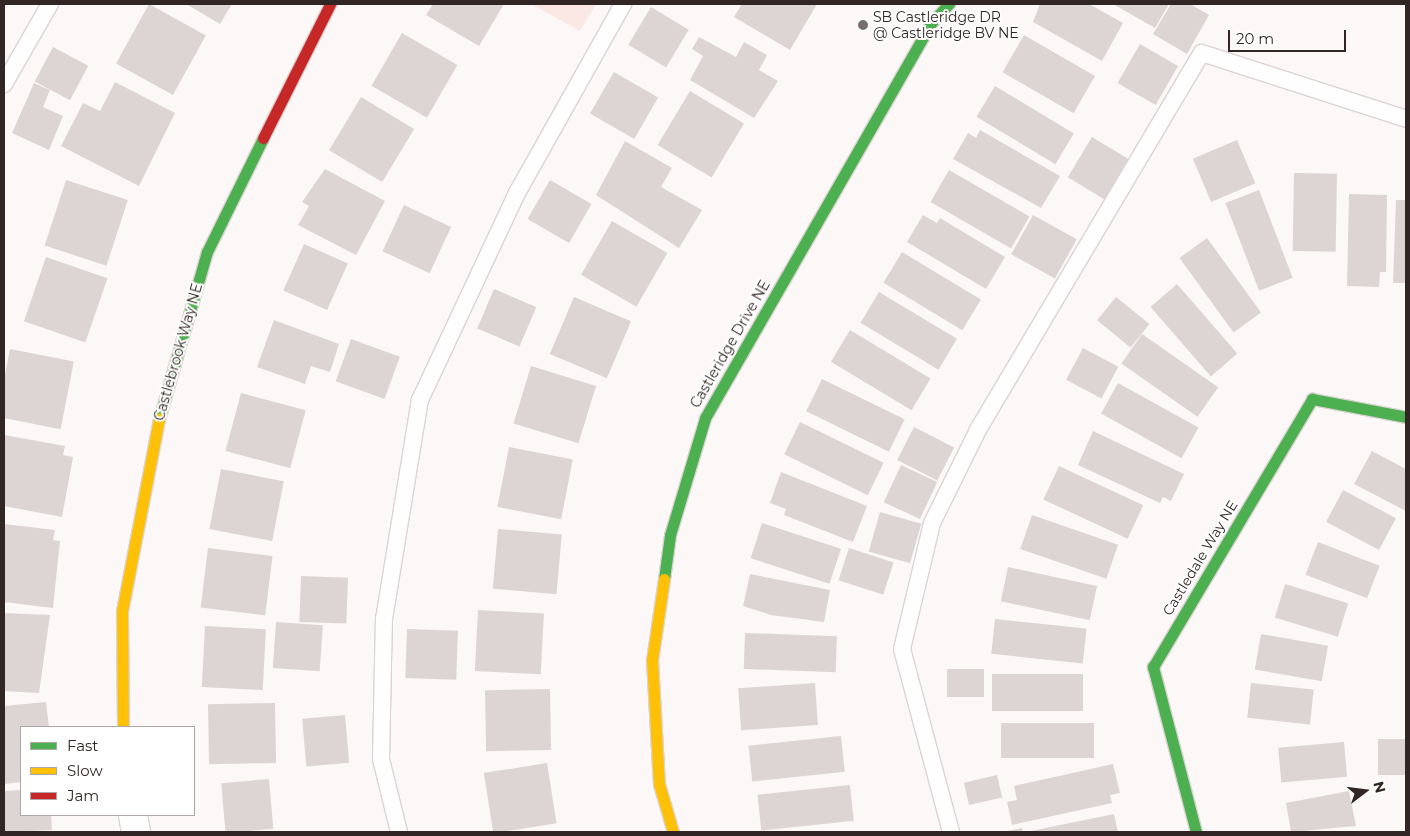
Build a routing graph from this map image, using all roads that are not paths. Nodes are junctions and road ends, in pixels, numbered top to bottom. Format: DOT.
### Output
graph roads {
  1 [pos="50,4"];
  2 [pos="330,4"];
  3 [pos="624,4"];
  4 [pos="934,4"];
  5 [pos="949,4"];
  6 [pos="932,22"];
  7 [pos="4,84"];
  8 [pos="1406,119"];
  9 [pos="1406,417"];
  10 [pos="122,726"];
  11 [pos="133,816"];
  12 [pos="136,832"];
  13 [pos="399,832"];
  14 [pos="673,832"];
  15 [pos="951,832"];
  16 [pos="1196,832"];
  1 -- 7 [label="lane"];
  2 -- 10 [label="street, Castlebrook Way NE"];
  3 -- 13 [label="lane"];
  4 -- 6 [label="street, Castleridge Drive NE"];
  5 -- 6 [label="street, Castleridge Drive NE"];
  6 -- 14 [label="street, Castleridge Drive NE"];
  8 -- 15 [label="lane"];
  9 -- 16 [label="street, Castledale Way NE"];
  11 -- 12 [label="street"];
}
